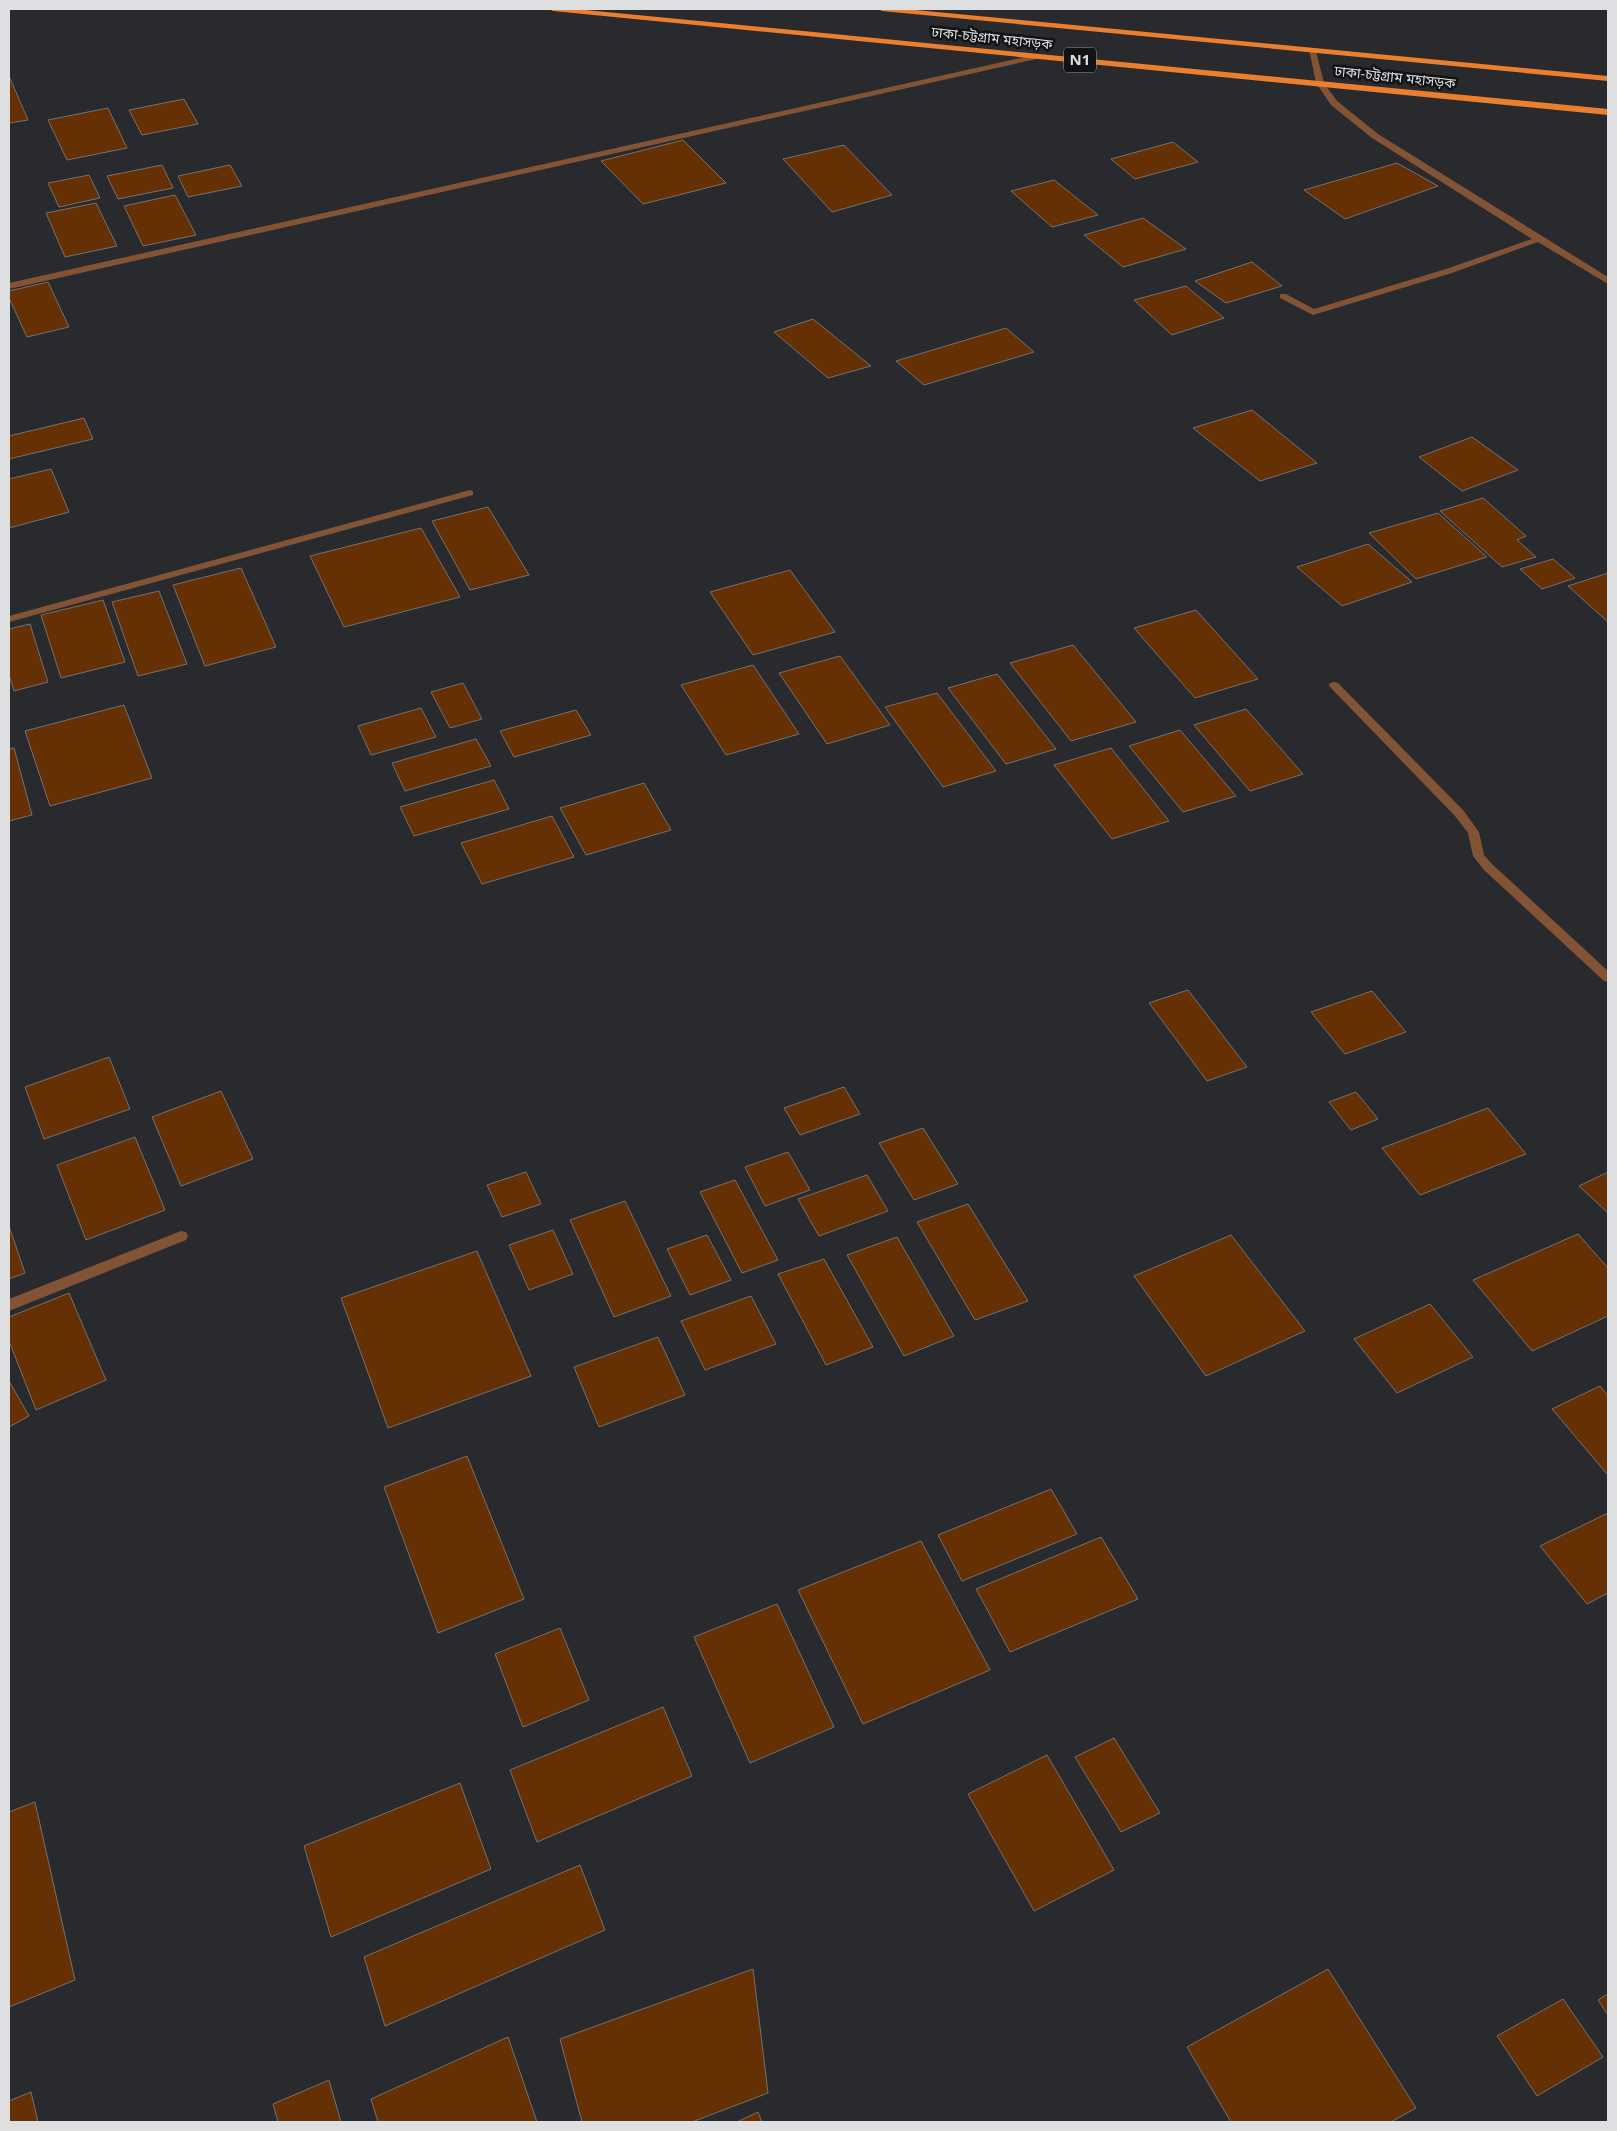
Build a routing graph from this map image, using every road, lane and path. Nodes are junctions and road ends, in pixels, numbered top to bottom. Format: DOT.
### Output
graph roads {
  1 [pos="552,9"];
  2 [pos="882,9"];
  3 [pos="1312,52"];
  4 [pos="1038,56"];
  5 [pos="1608,79"];
  6 [pos="1320,83"];
  7 [pos="1608,112"];
  8 [pos="1539,239"];
  9 [pos="1608,281"];
  10 [pos="9,286"];
  11 [pos="1283,296"];
  12 [pos="470,493"];
  13 [pos="9,619"];
  14 [pos="1334,685"];
  15 [pos="1608,978"];
  16 [pos="181,1236"];
  17 [pos="9,1306"];
  1 -- 4 [label="highway, ঢাকা-চট্টগ্রাম মহাসড়ক / N1"];
  2 -- 3 [label="highway, ঢাকা-চট্টগ্রাম মহাসড়ক / N1"];
  3 -- 5 [label="highway, ঢাকা-চট্টগ্রাম মহাসড়ক / N1"];
  3 -- 6 [label="street"];
  4 -- 6 [label="highway, ঢাকা-চট্টগ্রাম মহাসড়ক / N1"];
  4 -- 10 [label="street"];
  6 -- 7 [label="highway, ঢাকা-চট্টগ্রাম মহাসড়ক / N1"];
  6 -- 8 [label="street"];
  8 -- 9 [label="street"];
  8 -- 11 [label="street"];
  12 -- 13 [label="street"];
  14 -- 15 [label="street"];
  16 -- 17 [label="street"];
}
